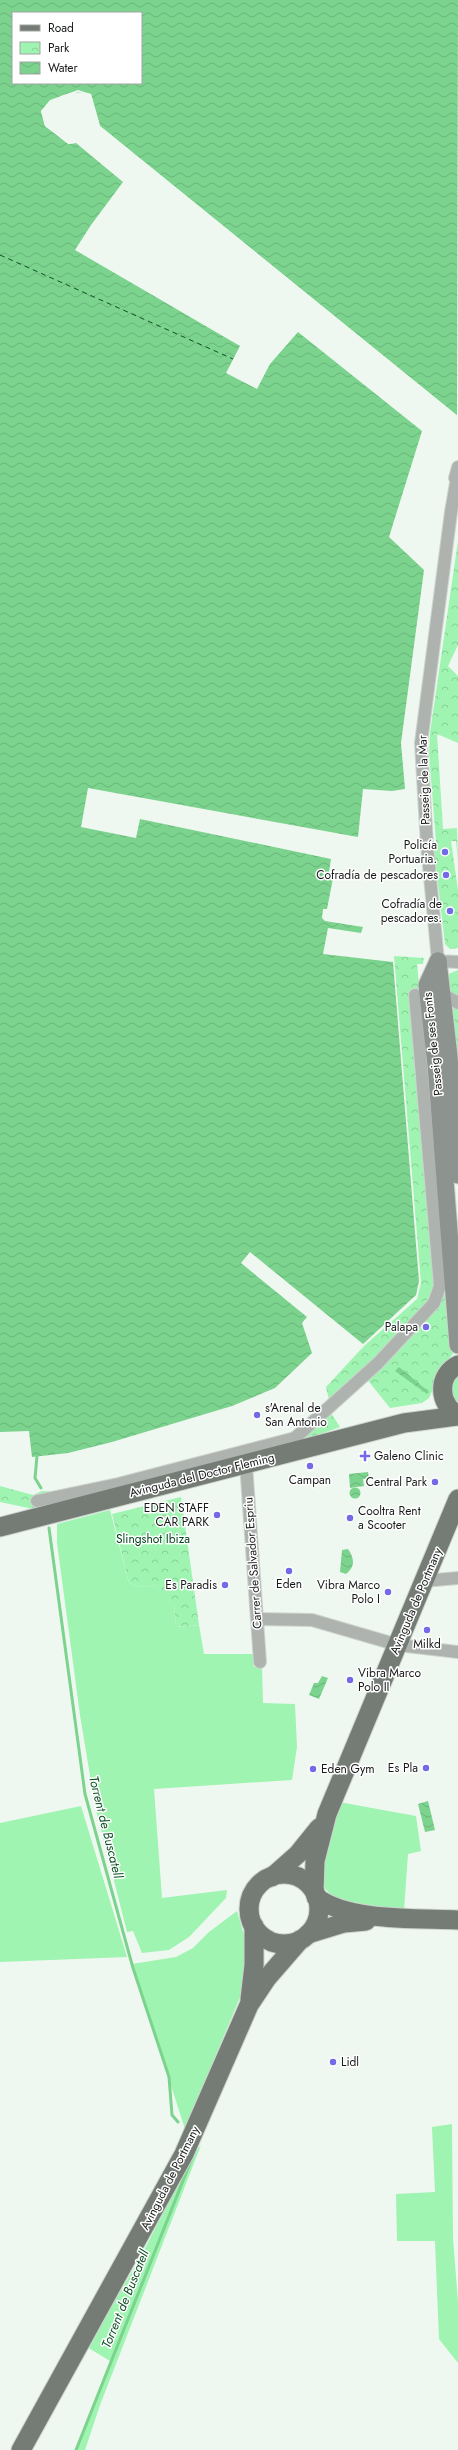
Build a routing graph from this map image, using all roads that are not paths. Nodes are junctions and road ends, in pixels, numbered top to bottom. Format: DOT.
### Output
graph roads {
  1 [pos="458,467"];
  2 [pos="457,484"];
  3 [pos="458,513"];
  4 [pos="449,529"];
  5 [pos="452,961"];
  6 [pos="415,995"];
  7 [pos="446,996"];
  8 [pos="458,1003"];
  9 [pos="448,1060"];
  10 [pos="450,1117"];
  11 [pos="458,1175"];
  12 [pos="458,1345"];
  13 [pos="457,1362"];
  14 [pos="443,1385"];
  15 [pos="458,1416"];
  16 [pos="404,1423"];
  17 [pos="246,1464"];
  18 [pos="458,1500"];
  19 [pos="37,1501"];
  20 [pos="0,1527"];
  21 [pos="458,1578"];
  22 [pos="424,1581"];
  23 [pos="258,1619"];
  24 [pos="398,1645"];
  25 [pos="458,1652"];
  26 [pos="260,1662"];
  27 [pos="327,1814"];
  28 [pos="272,1877"];
  29 [pos="315,1894"];
  30 [pos="403,1918"];
  31 [pos="458,1920"];
  32 [pos="254,1926"];
  33 [pos="304,1937"];
  34 [pos="249,2005"];
  35 [pos="21,2450"];
  1 -- 2 [label="street, Passeig de la Mar"];
  2 -- 4 [label="street, Passeig de la Mar"];
  3 -- 4 [label="street, Passeig de la Mar"];
  4 -- 5 [label="street, Passeig de la Mar"];
  5 -- 9 [label="street, Passeig de ses Fonts"];
  6 -- 19 [label="street"];
  7 -- 8 [label="street"];
  9 -- 10 [label="street, Passeig de ses Fonts"];
  10 -- 11 [label="street, Passeig de ses Fonts"];
  10 -- 12 [label="street, Passeig de ses Fonts"];
  13 -- 14 [label="main road, Avinguda del Doctor Fleming"];
  14 -- 15 [label="main road"];
  14 -- 16 [label="main road, Avinguda del Doctor Fleming"];
  15 -- 16 [label="main road, Avinguda del Doctor Fleming"];
  16 -- 17 [label="main road, Avinguda del Doctor Fleming"];
  17 -- 20 [label="main road, Avinguda del Doctor Fleming"];
  17 -- 23 [label="street, Carrer de Salvador Espriu"];
  18 -- 22 [label="main road, Avinguda de Portmany"];
  21 -- 22 [label="street"];
  22 -- 24 [label="main road, Avinguda de Portmany"];
  23 -- 24 [label="street"];
  23 -- 26 [label="street, Carrer de Salvador Espriu"];
  24 -- 25 [label="street"];
  24 -- 27 [label="main road, Avinguda de Portmany"];
  27 -- 28 [label="main road, Avinguda de Portmany"];
  27 -- 29 [label="main road, Avinguda de Portmany"];
  28 -- 29 [label="main road"];
  28 -- 32 [label="main road"];
  29 -- 30 [label="main road"];
  29 -- 33 [label="main road"];
  30 -- 31 [label="main road"];
  30 -- 33 [label="main road"];
  32 -- 33 [label="main road"];
  32 -- 34 [label="main road, Avinguda de Portmany"];
  33 -- 34 [label="main road, Avinguda de Portmany"];
  34 -- 35 [label="main road, Avinguda de Portmany"];
}
